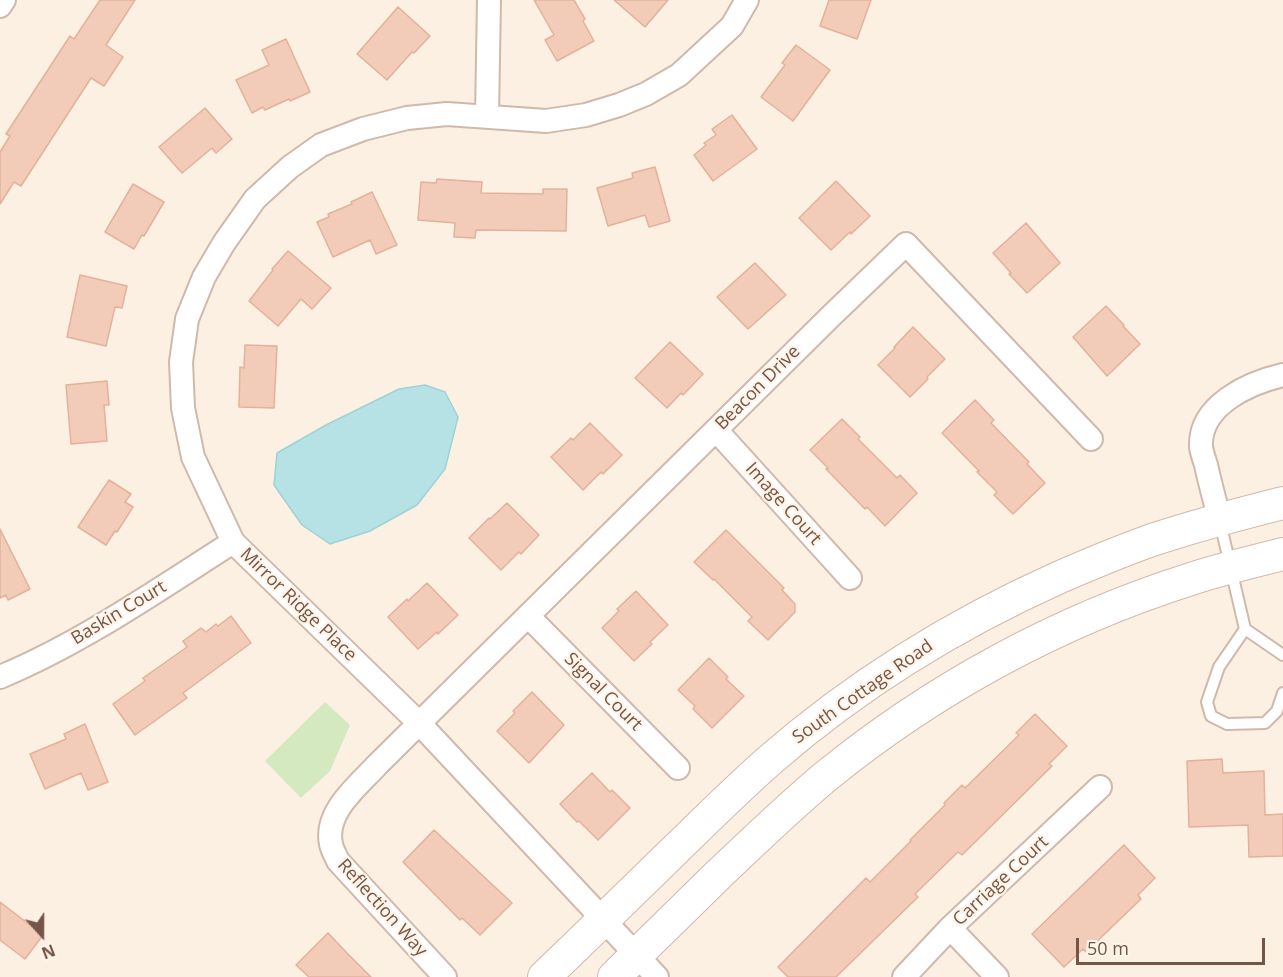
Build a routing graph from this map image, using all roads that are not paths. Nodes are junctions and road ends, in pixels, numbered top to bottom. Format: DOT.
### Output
graph roads {
  1 [pos="4,0"];
  2 [pos="489,0"];
  3 [pos="747,0"];
  4 [pos="0,6"];
  5 [pos="488,116"];
  6 [pos="1283,375"];
  7 [pos="716,430"];
  8 [pos="1090,439"];
  9 [pos="1283,503"];
  10 [pos="1220,520"];
  11 [pos="233,542"];
  12 [pos="1283,554"];
  13 [pos="1231,567"];
  14 [pos="850,578"];
  15 [pos="528,616"];
  16 [pos="1245,628"];
  17 [pos="1283,655"];
  18 [pos="0,676"];
  19 [pos="1283,693"];
  20 [pos="420,724"];
  21 [pos="678,768"];
  22 [pos="1100,787"];
  23 [pos="604,920"];
  24 [pos="950,928"];
  25 [pos="647,966"];
  26 [pos="445,977"];
  27 [pos="544,977"];
  28 [pos="614,977"];
  29 [pos="904,977"];
  30 [pos="997,977"];
  1 -- 4 [label="street"];
  2 -- 5 [label="street"];
  3 -- 5 [label="street, Mirror Ridge Place"];
  5 -- 11 [label="street, Mirror Ridge Place"];
  6 -- 10 [label="street"];
  7 -- 8 [label="street, Beacon Drive"];
  7 -- 14 [label="street, Image Court"];
  7 -- 15 [label="street, Beacon Drive"];
  9 -- 10 [label="street, South Cottage Road"];
  10 -- 13 [label="lane"];
  10 -- 23 [label="street, South Cottage Road"];
  11 -- 18 [label="street, Baskin Court"];
  11 -- 20 [label="street, Mirror Ridge Place"];
  12 -- 13 [label="street"];
  13 -- 16 [label="lane"];
  13 -- 25 [label="street"];
  15 -- 20 [label="street, Beacon Drive"];
  15 -- 21 [label="street, Signal Court"];
  16 -- 17 [label="lane"];
  16 -- 19 [label="lane"];
  20 -- 23 [label="street, Mirror Ridge Place"];
  20 -- 26 [label="street, Reflection Way"];
  22 -- 24 [label="street, Carriage Court"];
  23 -- 25 [label="street, Mirror Ridge Place"];
  23 -- 27 [label="street, South Cottage Road"];
  24 -- 29 [label="street, Carriage Court"];
  24 -- 30 [label="street"];
  25 -- 28 [label="street"];
}
